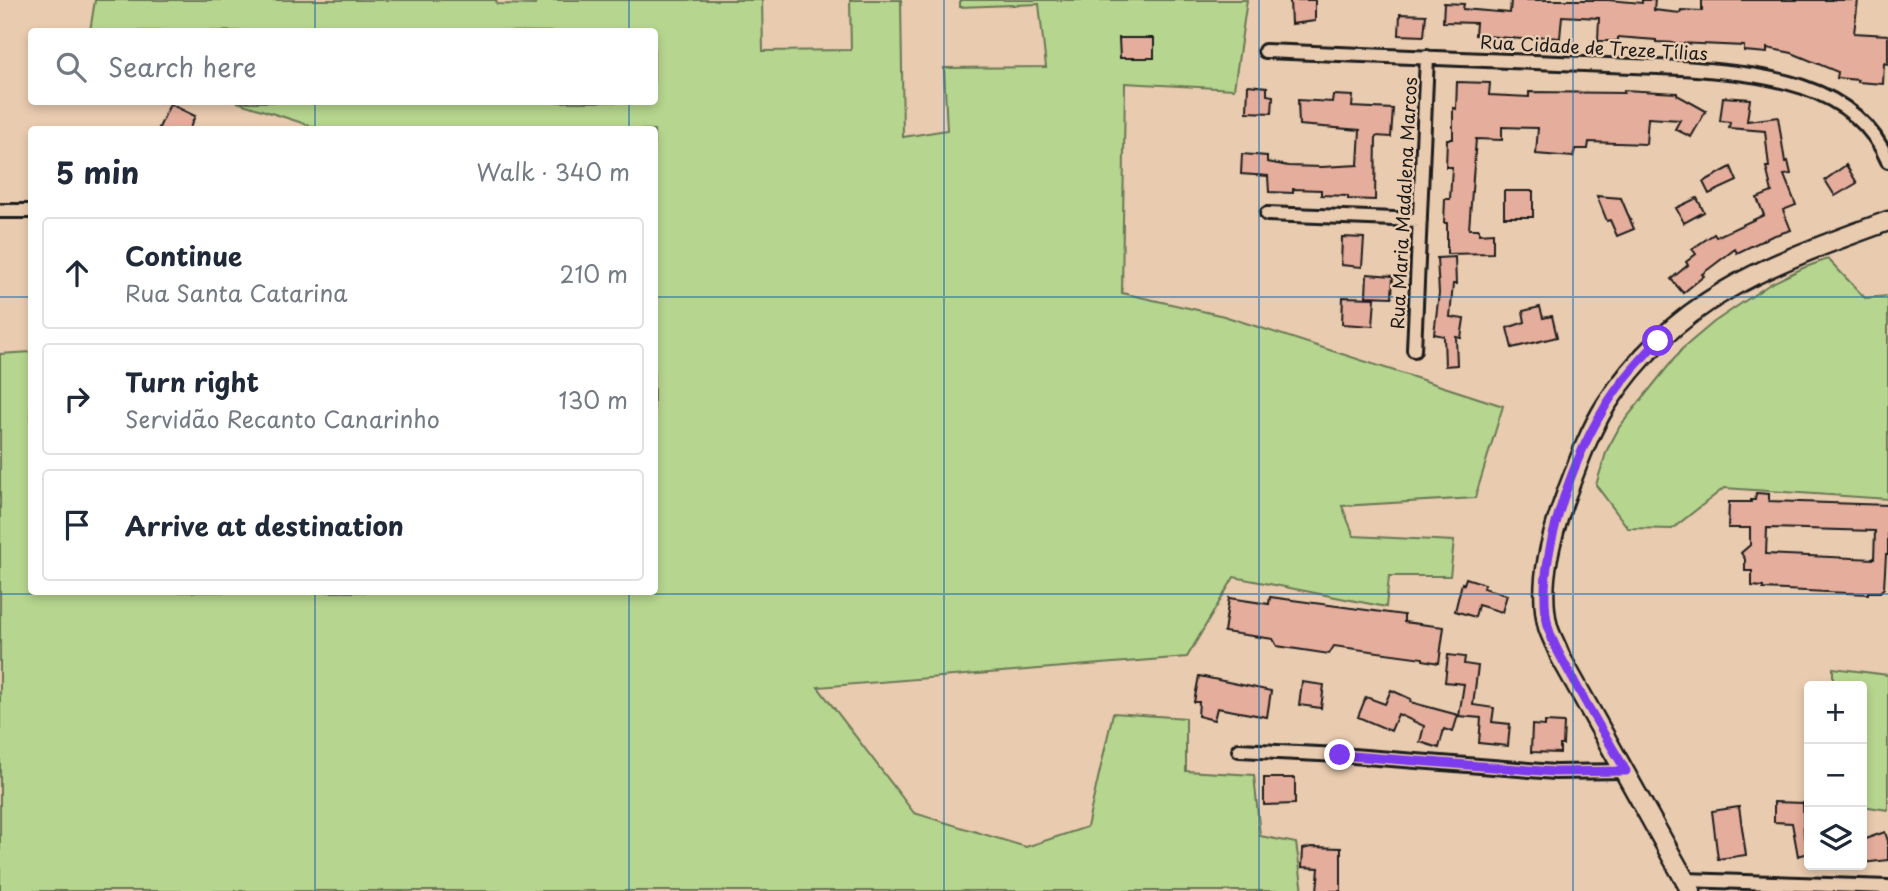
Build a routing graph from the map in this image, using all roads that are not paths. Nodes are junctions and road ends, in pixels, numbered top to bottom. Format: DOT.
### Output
graph roads {
  1 [pos="1265,51"];
  2 [pos="1427,57"];
  3 [pos="1888,162"];
  4 [pos="0,211"];
  5 [pos="28,211"];
  6 [pos="1267,214"];
  7 [pos="1420,220"];
  8 [pos="1888,221"];
  9 [pos="1414,350"];
  10 [pos="1239,750"];
  11 [pos="1626,771"];
  12 [pos="1688,885"];
  13 [pos="1888,887"];
  1 -- 2 [label="street, Rua Cidade de Treze Tílias"];
  2 -- 3 [label="street, Rua Cidade de Treze Tílias"];
  2 -- 7 [label="street, Rua Maria Madalena Marcos"];
  4 -- 5 [label="street"];
  6 -- 7 [label="street"];
  7 -- 9 [label="street, Rua Maria Madalena Marcos"];
  8 -- 11 [label="main road"];
  10 -- 11 [label="street"];
  11 -- 12 [label="main road"];
  12 -- 13 [label="street"];
}
